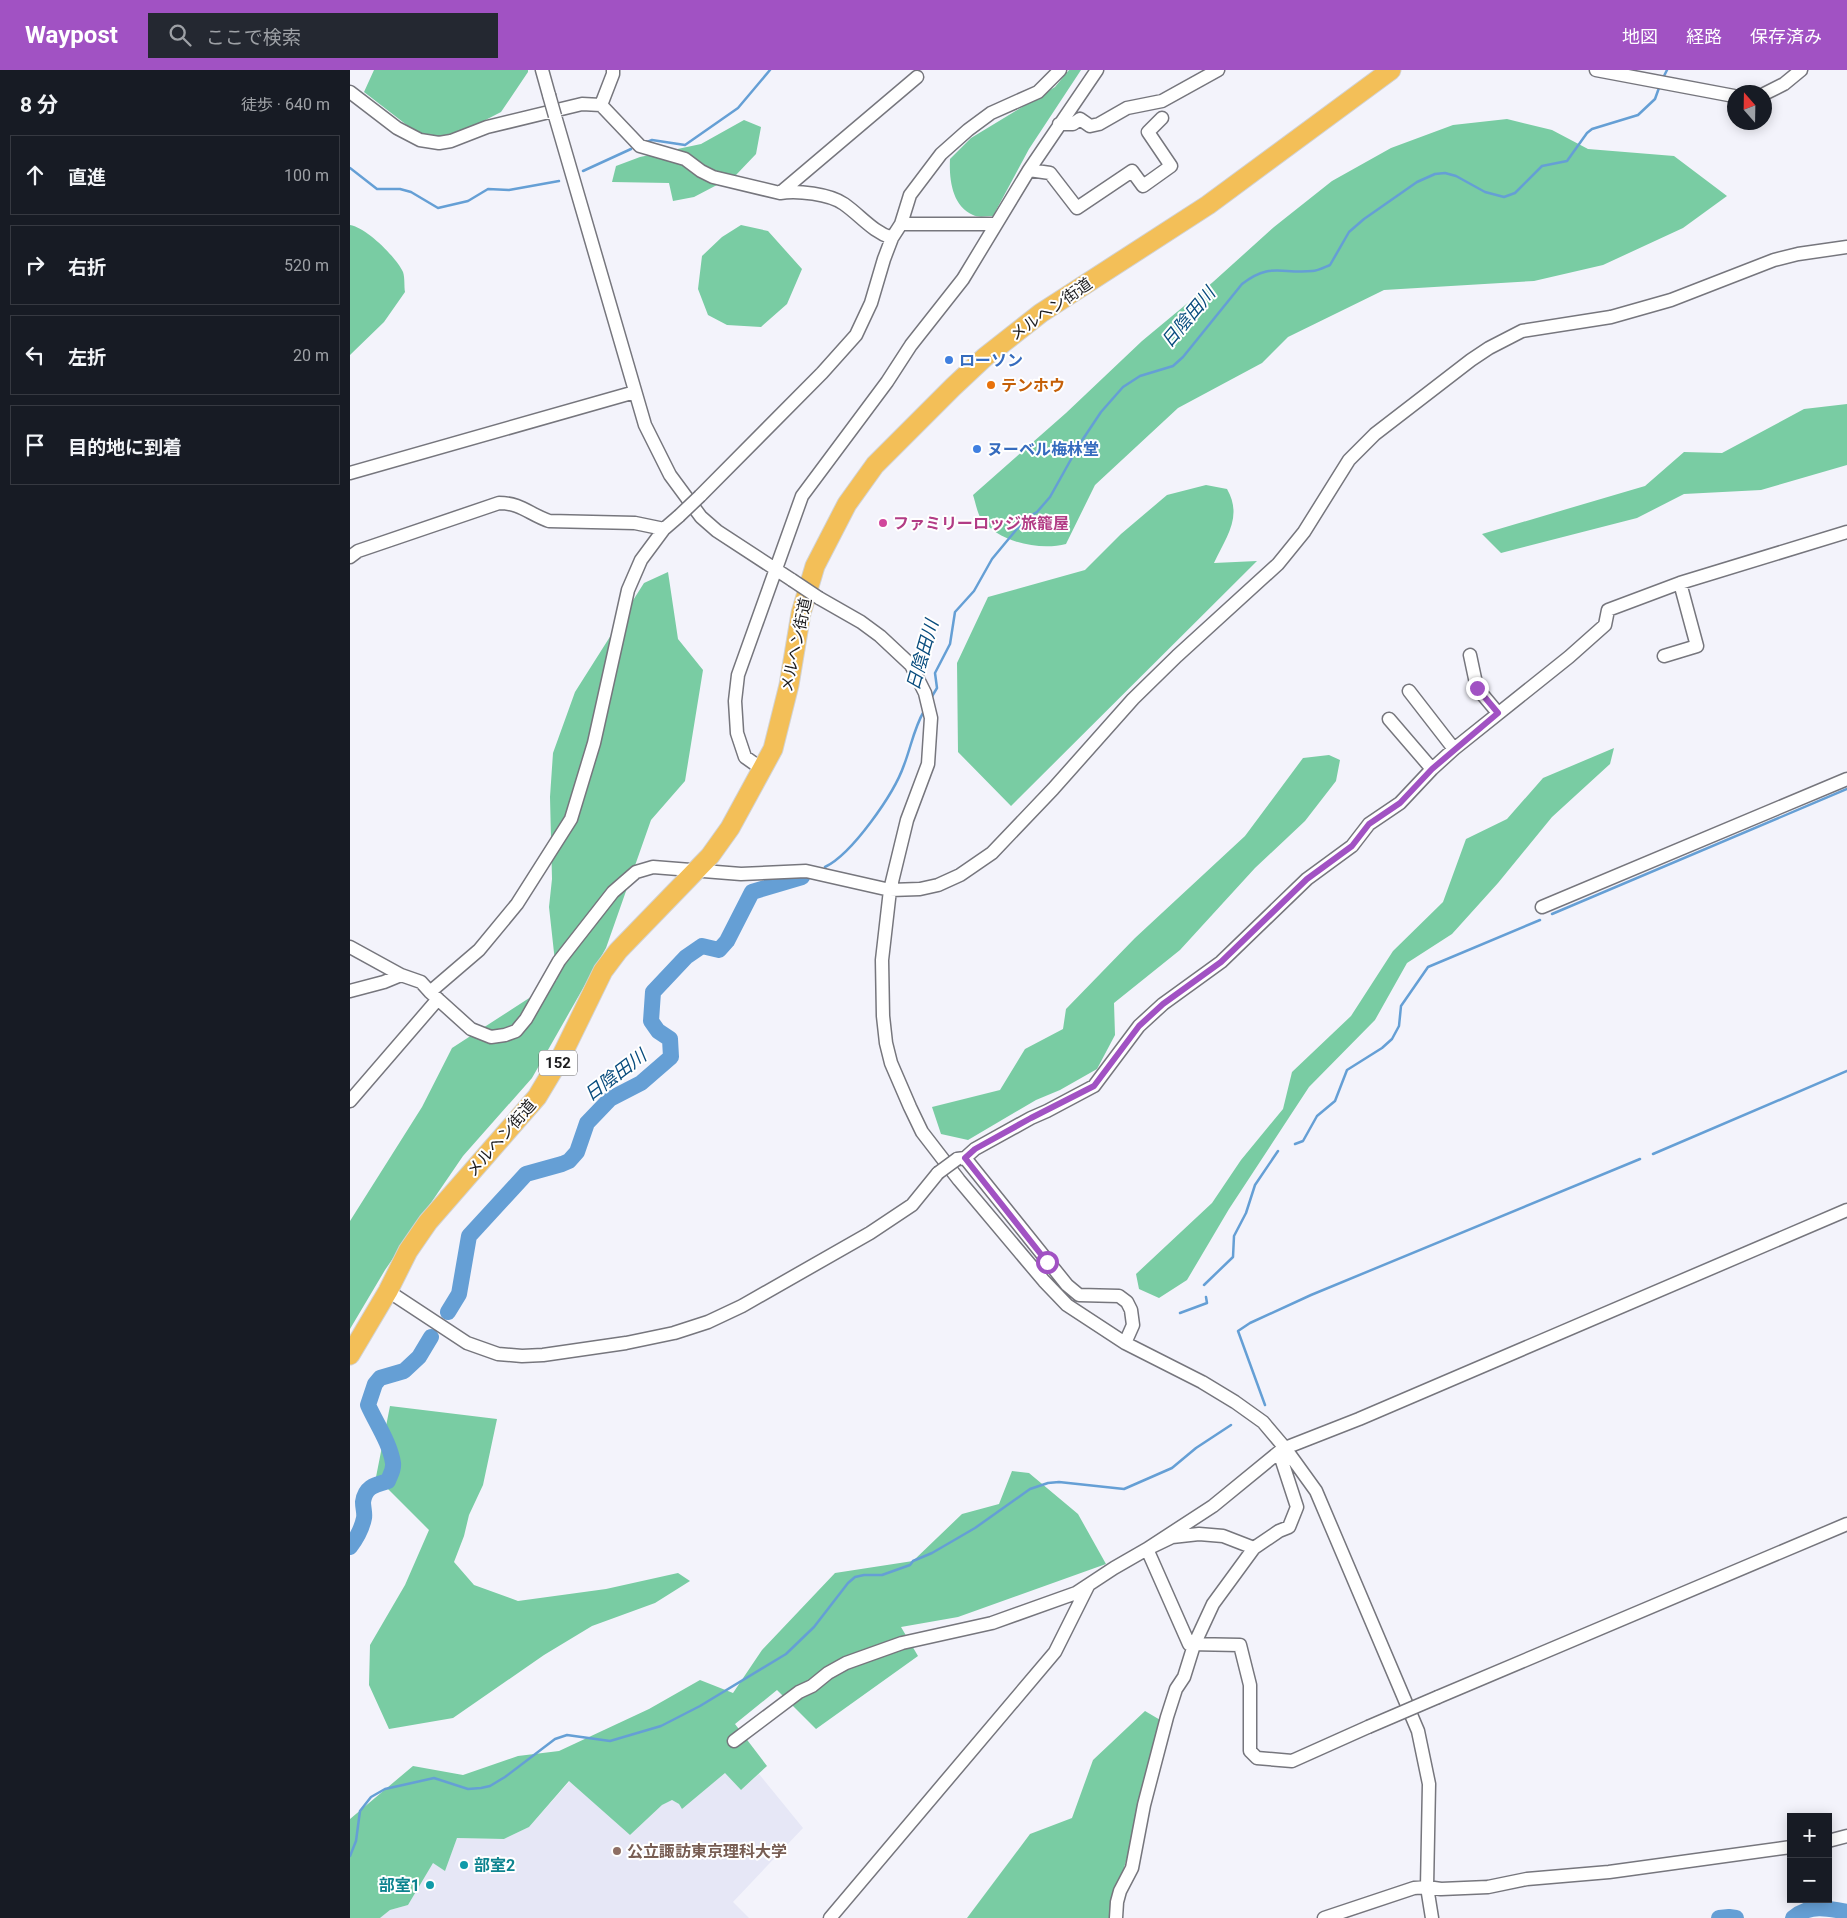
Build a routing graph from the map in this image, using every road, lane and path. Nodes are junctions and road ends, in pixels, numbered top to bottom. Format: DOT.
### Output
graph roads {
  1 [pos="542,70"];
  2 [pos="613,70"];
  3 [pos="1060,70"];
  4 [pos="1097,70"];
  5 [pos="1218,70"];
  6 [pos="1391,70"];
  7 [pos="1596,70"];
  8 [pos="1801,70"];
  9 [pos="917,77"];
  10 [pos="1772,90"];
  11 [pos="350,92"];
  12 [pos="1727,95"];
  13 [pos="601,105"];
  14 [pos="1162,118"];
  15 [pos="1059,124"];
  16 [pos="1029,170"];
  17 [pos="780,193"];
  18 [pos="901,224"];
  19 [pos="995,224"];
  20 [pos="892,238"];
  21 [pos="1847,247"];
  22 [pos="635,392"];
  23 [pos="350,472"];
  24 [pos="664,529"];
  25 [pos="1847,532"];
  26 [pos="350,556"];
  27 [pos="776,570"];
  28 [pos="1680,583"];
  29 [pos="1470,656"];
  30 [pos="1664,656"];
  31 [pos="1409,691"];
  32 [pos="1498,713"];
  33 [pos="1389,719"];
  34 [pos="1454,749"];
  35 [pos="762,769"];
  36 [pos="1432,769"];
  37 [pos="1847,779"];
  38 [pos="696,870"];
  39 [pos="890,890"];
  40 [pos="1542,907"];
  41 [pos="350,947"];
  42 [pos="401,975"];
  43 [pos="350,991"];
  44 [pos="434,996"];
  45 [pos="350,1101"];
  46 [pos="961,1159"];
  47 [pos="1847,1210"];
  48 [pos="388,1291"];
  49 [pos="1126,1343"];
  50 [pos="350,1355"];
  51 [pos="1282,1450"];
  52 [pos="1847,1524"];
  53 [pos="1147,1548"];
  54 [pos="1254,1548"];
  55 [pos="1088,1586"];
  56 [pos="1194,1645"];
  57 [pos="734,1741"];
  58 [pos="1847,1836"];
  59 [pos="1832,1839"];
  60 [pos="1787,1848"];
  61 [pos="1426,1887"];
  62 [pos="830,1918"];
  63 [pos="1116,1918"];
  64 [pos="1324,1918"];
  65 [pos="1432,1918"];
  1 -- 22 [label="street, bridge"];
  2 -- 13 [label="street"];
  3 -- 18 [label="street"];
  4 -- 15 [label="street"];
  5 -- 15 [label="street"];
  6 -- 35 [label="highway, メルヘン街道 / 152"];
  7 -- 12 [label="street"];
  8 -- 10 [label="street"];
  9 -- 17 [label="street"];
  11 -- 13 [label="street"];
  13 -- 17 [label="street"];
  14 -- 16 [label="street"];
  15 -- 16 [label="street"];
  16 -- 19 [label="street"];
  17 -- 20 [label="street"];
  18 -- 19 [label="street"];
  18 -- 20 [label="street"];
  19 -- 27 [label="street"];
  20 -- 24 [label="street, bridge"];
  21 -- 39 [label="street"];
  22 -- 23 [label="street"];
  22 -- 27 [label="street"];
  24 -- 26 [label="street"];
  24 -- 44 [label="street"];
  25 -- 28 [label="street"];
  27 -- 35 [label="street"];
  27 -- 39 [label="street, bridge"];
  28 -- 30 [label="street"];
  28 -- 32 [label="street"];
  29 -- 32 [label="street"];
  31 -- 34 [label="street"];
  32 -- 34 [label="street"];
  33 -- 36 [label="street"];
  34 -- 36 [label="street"];
  35 -- 38 [label="highway, メルヘン街道 / 152"];
  36 -- 46 [label="street"];
  37 -- 40 [label="street"];
  38 -- 39 [label="street"];
  38 -- 44 [label="street"];
  38 -- 48 [label="highway, メルヘン街道 / 152"];
  39 -- 49 [label="street"];
  41 -- 42 [label="street"];
  42 -- 43 [label="street"];
  42 -- 44 [label="street"];
  44 -- 45 [label="street"];
  46 -- 48 [label="street, bridge"];
  46 -- 49 [label="street"];
  47 -- 51 [label="street"];
  48 -- 50 [label="highway, メルヘン街道 / 152"];
  49 -- 51 [label="street"];
  51 -- 53 [label="street"];
  51 -- 54 [label="street"];
  51 -- 61 [label="street"];
  52 -- 56 [label="street, bridge"];
  53 -- 54 [label="street"];
  53 -- 55 [label="street"];
  53 -- 56 [label="street"];
  54 -- 56 [label="street"];
  55 -- 57 [label="street"];
  55 -- 62 [label="street"];
  56 -- 63 [label="street"];
  58 -- 59 [label="street"];
  60 -- 61 [label="street"];
  61 -- 64 [label="street"];
  61 -- 65 [label="street"];
}
